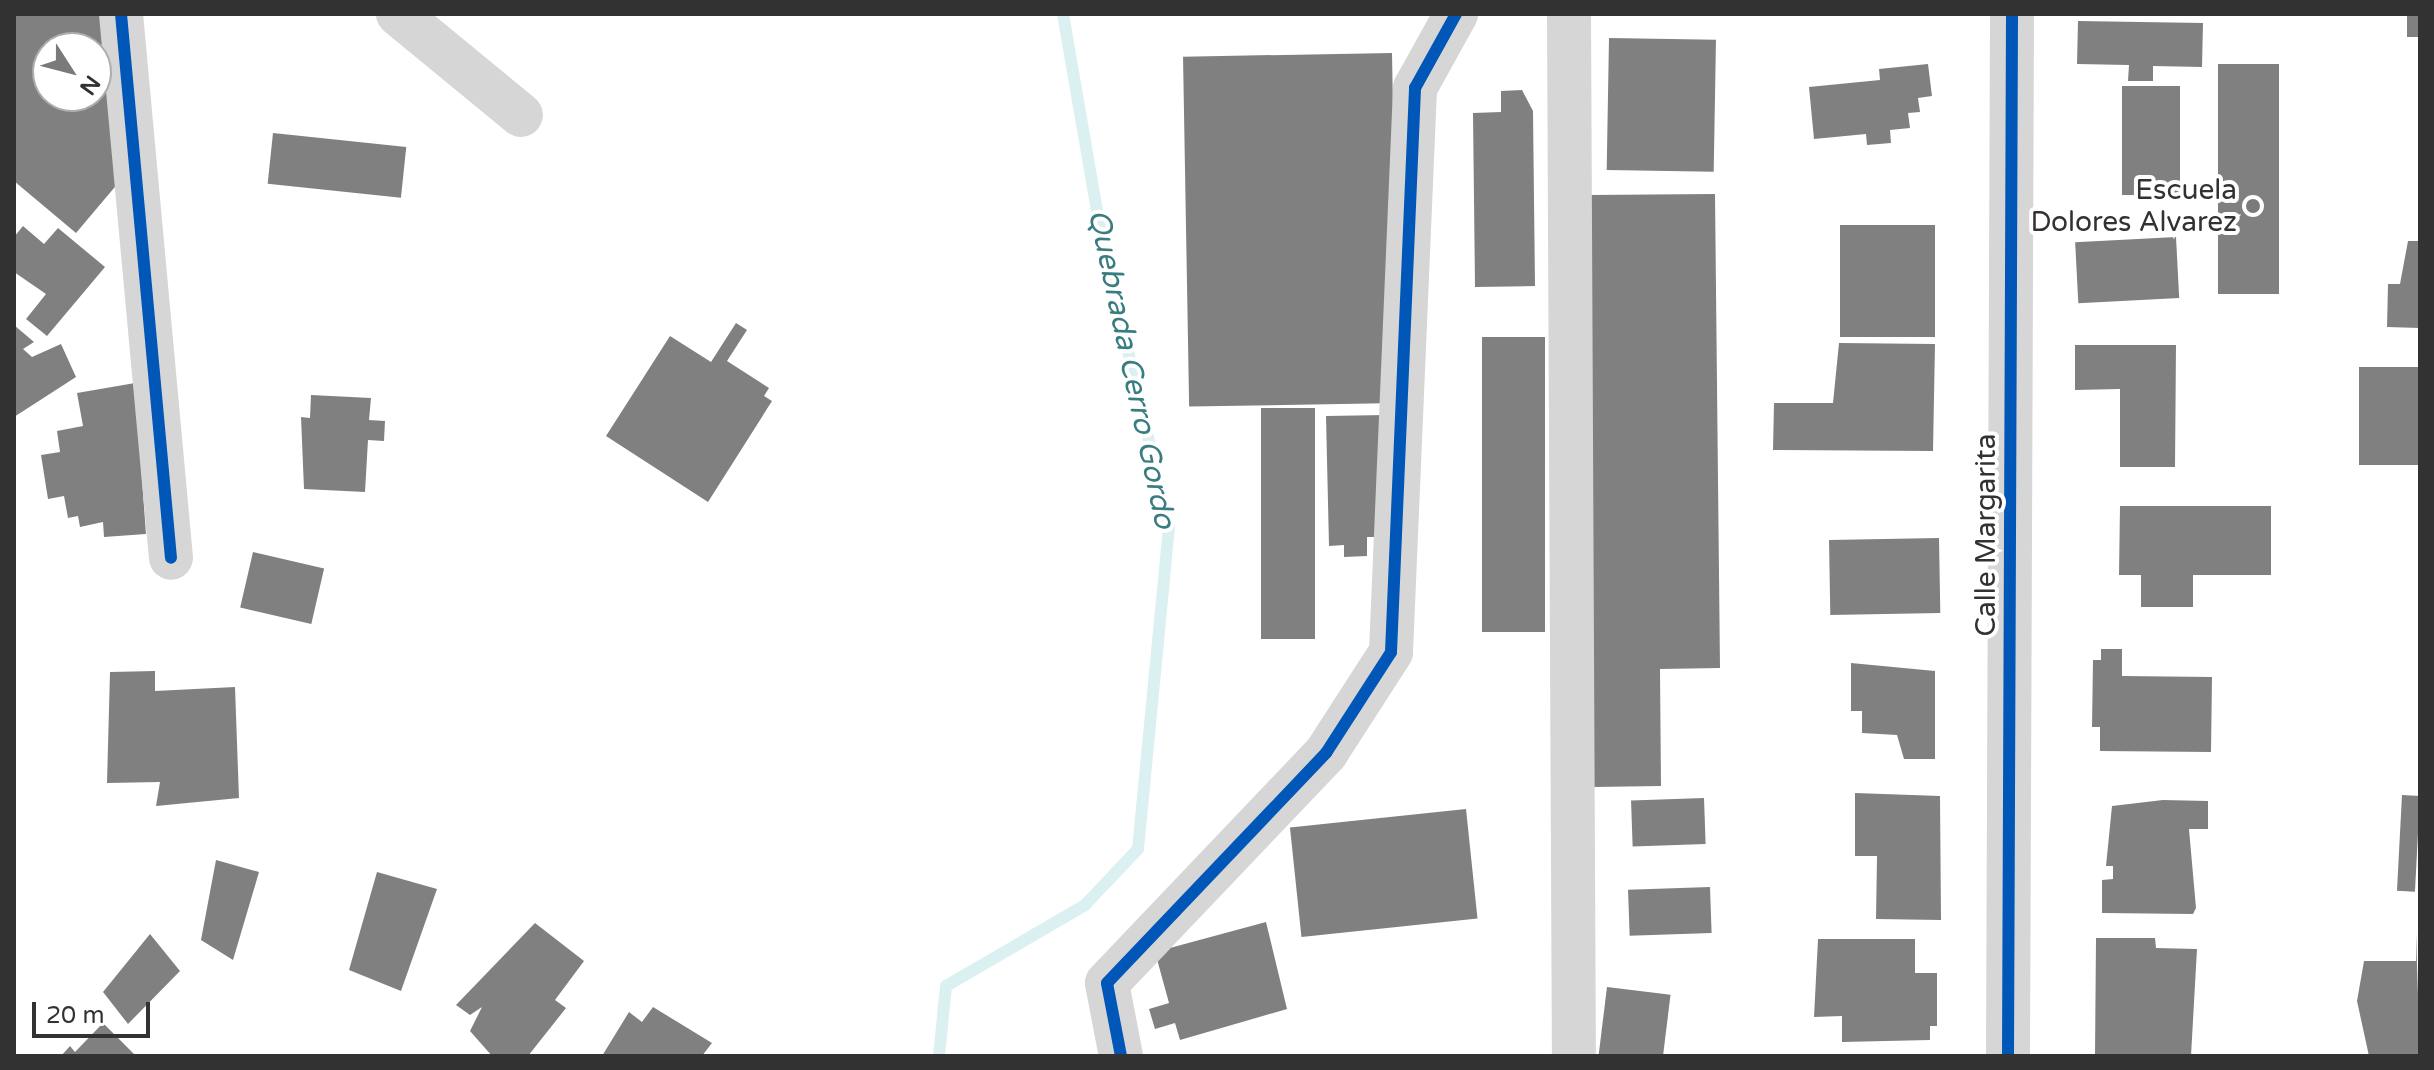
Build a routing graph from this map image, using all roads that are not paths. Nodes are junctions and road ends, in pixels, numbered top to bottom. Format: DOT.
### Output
graph roads {
  1 [pos="121,14"];
  2 [pos="398,14"];
  3 [pos="1456,14"];
  4 [pos="1569,14"];
  5 [pos="2012,14"];
  6 [pos="521,115"];
  7 [pos="171,558"];
  8 [pos="1121,1056"];
  9 [pos="1574,1056"];
  10 [pos="2008,1056"];
  1 -- 7 [label="street"];
  2 -- 6 [label="street"];
  3 -- 8 [label="street"];
  4 -- 9 [label="street"];
  5 -- 10 [label="street, Calle Margarita"];
}
